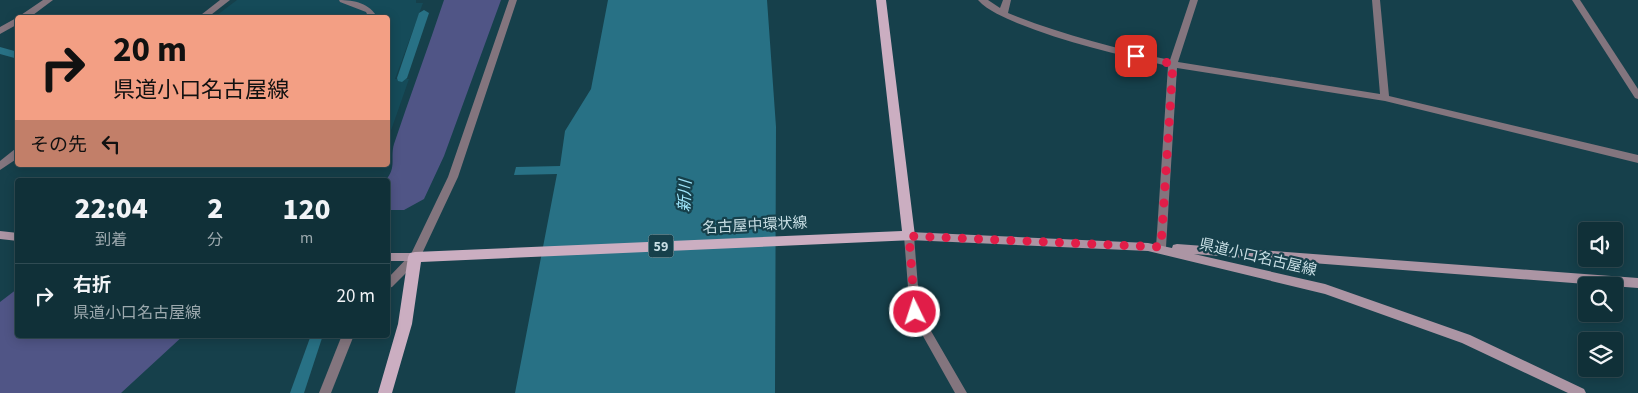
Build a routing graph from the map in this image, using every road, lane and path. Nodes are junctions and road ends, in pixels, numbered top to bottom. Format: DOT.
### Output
graph roads {
  1 [pos="49,0"];
  2 [pos="226,0"];
  3 [pos="342,0"];
  4 [pos="513,0"];
  5 [pos="881,0"];
  6 [pos="982,0"];
  7 [pos="1007,0"];
  8 [pos="1194,0"];
  9 [pos="1376,0"];
  10 [pos="1576,0"];
  11 [pos="1003,14"];
  12 [pos="26,15"];
  13 [pos="205,15"];
  14 [pos="372,15"];
  15 [pos="15,22"];
  16 [pos="0,31"];
  17 [pos="1173,64"];
  18 [pos="1638,96"];
  19 [pos="1386,98"];
  20 [pos="15,154"];
  21 [pos="1638,159"];
  22 [pos="0,166"];
  23 [pos="0,235"];
  24 [pos="909,236"];
  25 [pos="15,238"];
  26 [pos="1148,247"];
  27 [pos="1161,247"];
  28 [pos="390,257"];
  29 [pos="415,257"];
  30 [pos="390,282"];
  31 [pos="1638,283"];
  32 [pos="347,338"];
  33 [pos="325,393"];
  34 [pos="385,393"];
  35 [pos="961,393"];
  36 [pos="1580,393"];
  1 -- 12 [label="street"];
  2 -- 13 [label="street"];
  3 -- 14 [label="street"];
  4 -- 29 [label="street"];
  5 -- 24 [label="main road"];
  6 -- 11 [label="street"];
  7 -- 11 [label="street"];
  8 -- 17 [label="street"];
  9 -- 19 [label="street"];
  10 -- 18 [label="street"];
  11 -- 17 [label="street"];
  15 -- 16 [label="street"];
  17 -- 19 [label="street"];
  17 -- 27 [label="street"];
  19 -- 21 [label="street"];
  20 -- 22 [label="street"];
  23 -- 25 [label="main road"];
  24 -- 26 [label="main road, 県道小口名古屋線"];
  24 -- 29 [label="main road, 名古屋中環状線 / 59"];
  24 -- 35 [label="street"];
  26 -- 27 [label="main road"];
  26 -- 36 [label="main road, 県道小口名古屋線"];
  27 -- 31 [label="main road"];
  28 -- 29 [label="main road"];
  29 -- 30 [label="street"];
  29 -- 34 [label="main road"];
  32 -- 33 [label="street"];
}
